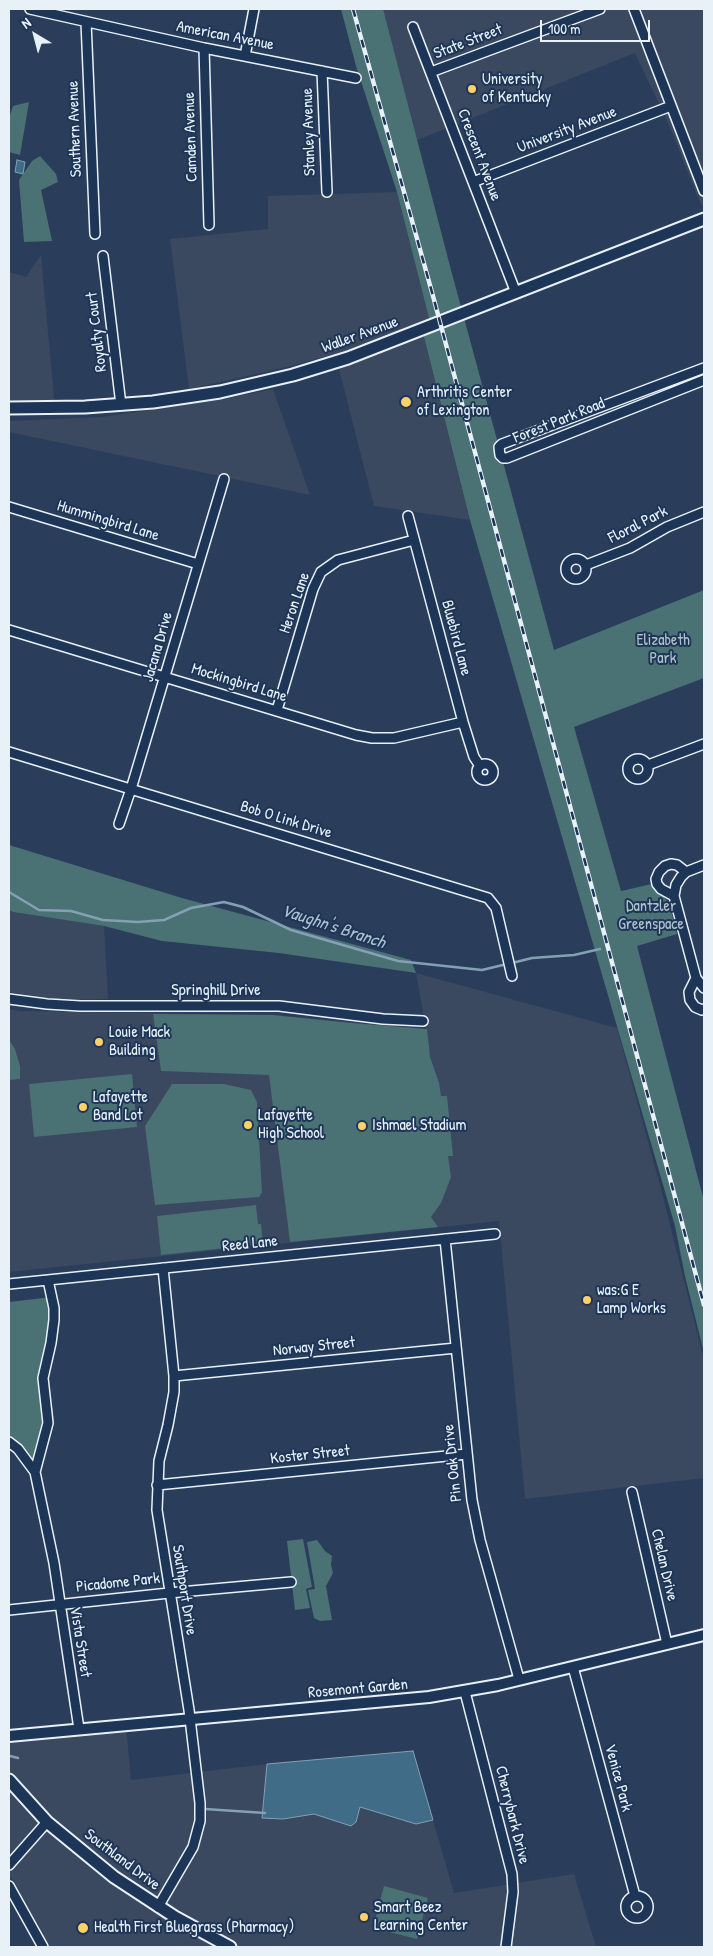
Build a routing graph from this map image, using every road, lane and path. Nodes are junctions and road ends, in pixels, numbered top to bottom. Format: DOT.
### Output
graph roads {
  1 [pos="30,9"];
  2 [pos="254,9"];
  3 [pos="600,9"];
  4 [pos="634,9"];
  5 [pos="86,22"];
  6 [pos="413,27"];
  7 [pos="204,48"];
  8 [pos="245,56"];
  9 [pos="322,70"];
  10 [pos="431,72"];
  11 [pos="356,78"];
  12 [pos="671,106"];
  13 [pos="473,182"];
  14 [pos="704,191"];
  15 [pos="326,192"];
  16 [pos="704,219"];
  17 [pos="209,225"];
  18 [pos="95,234"];
  19 [pos="103,256"];
  20 [pos="516,293"];
  21 [pos="704,368"];
  22 [pos="704,380"];
  23 [pos="618,401"];
  24 [pos="121,405"];
  25 [pos="9,408"];
  26 [pos="622,412"];
  27 [pos="224,478"];
  28 [pos="9,507"];
  29 [pos="704,512"];
  30 [pos="408,516"];
  31 [pos="414,540"];
  32 [pos="198,564"];
  33 [pos="586,565"];
  34 [pos="9,630"];
  35 [pos="165,676"];
  36 [pos="277,710"];
  37 [pos="463,722"];
  38 [pos="704,744"];
  39 [pos="9,752"];
  40 [pos="648,765"];
  41 [pos="480,766"];
  42 [pos="132,789"];
  43 [pos="119,824"];
  44 [pos="704,865"];
  45 [pos="686,872"];
  46 [pos="674,896"];
  47 [pos="510,968"];
  48 [pos="696,978"];
  49 [pos="704,988"];
  50 [pos="9,999"];
  51 [pos="704,1009"];
  52 [pos="423,1021"];
  53 [pos="495,1234"];
  54 [pos="445,1239"];
  55 [pos="162,1268"];
  56 [pos="48,1280"];
  57 [pos="9,1284"];
  58 [pos="456,1348"];
  59 [pos="174,1376"];
  60 [pos="9,1442"];
  61 [pos="467,1454"];
  62 [pos="35,1472"];
  63 [pos="157,1485"];
  64 [pos="632,1492"];
  65 [pos="291,1582"];
  66 [pos="169,1593"];
  67 [pos="60,1604"];
  68 [pos="9,1610"];
  69 [pos="704,1635"];
  70 [pos="667,1644"];
  71 [pos="573,1667"];
  72 [pos="519,1679"];
  73 [pos="465,1692"];
  74 [pos="190,1719"];
  75 [pos="78,1729"];
  76 [pos="9,1736"];
  77 [pos="9,1780"];
  78 [pos="47,1822"];
  79 [pos="9,1865"];
  80 [pos="9,1886"];
  81 [pos="635,1896"];
  82 [pos="158,1907"];
  83 [pos="43,1947"];
  84 [pos="230,1947"];
  85 [pos="506,1947"];
  1 -- 5 [label="street, American Avenue"];
  2 -- 8 [label="street"];
  3 -- 10 [label="street, State Street"];
  4 -- 12 [label="street"];
  5 -- 7 [label="street, American Avenue"];
  5 -- 18 [label="street, Southern Avenue"];
  6 -- 10 [label="street, Crescent Avenue"];
  7 -- 8 [label="street, American Avenue"];
  7 -- 17 [label="street, Camden Avenue"];
  8 -- 9 [label="street, American Avenue"];
  9 -- 11 [label="street, American Avenue"];
  9 -- 15 [label="street, Stanley Avenue"];
  10 -- 13 [label="street, Crescent Avenue"];
  12 -- 13 [label="street, University Avenue"];
  12 -- 14 [label="street"];
  13 -- 20 [label="street, Crescent Avenue"];
  16 -- 20 [label="main road, Waller Avenue"];
  19 -- 24 [label="street, Royalty Court"];
  20 -- 24 [label="main road, Waller Avenue"];
  21 -- 23 [label="street, Forest Park Road"];
  22 -- 26 [label="street, Forest Park Road"];
  23 -- 26 [label="street"];
  23 -- 26 [label="street, Forest Park Road"];
  24 -- 25 [label="main road, Waller Avenue"];
  27 -- 32 [label="street, Jacana Drive"];
  28 -- 32 [label="street, Hummingbird Lane"];
  29 -- 33 [label="street, Floral Park"];
  30 -- 31 [label="street, Bluebird Lane"];
  31 -- 36 [label="street, Heron Lane"];
  31 -- 37 [label="street, Bluebird Lane"];
  32 -- 35 [label="street, Jacana Drive"];
  34 -- 35 [label="street, Mockingbird Lane"];
  35 -- 36 [label="street, Mockingbird Lane"];
  35 -- 42 [label="street, Jacana Drive"];
  36 -- 37 [label="street, Mockingbird Lane"];
  37 -- 41 [label="street, Bluebird Lane"];
  38 -- 40 [label="street"];
  39 -- 42 [label="street, Bob O Link Drive"];
  42 -- 43 [label="street, Jacana Drive"];
  42 -- 47 [label="street, Bob O Link Drive"];
  44 -- 45 [label="street"];
  45 -- 46 [label="street"];
  45 -- 46 [label="street"];
  46 -- 48 [label="street"];
  48 -- 49 [label="street"];
  48 -- 51 [label="street"];
  50 -- 52 [label="street, Springhill Drive"];
  53 -- 54 [label="street, Reed Lane"];
  54 -- 55 [label="street, Reed Lane"];
  54 -- 58 [label="street, Pin Oak Drive"];
  55 -- 56 [label="street, Reed Lane"];
  55 -- 59 [label="street, Southport Drive"];
  56 -- 57 [label="street, Reed Lane"];
  56 -- 62 [label="street"];
  58 -- 59 [label="street, Norway Street"];
  58 -- 61 [label="street, Pin Oak Drive"];
  59 -- 63 [label="street, Southport Drive"];
  60 -- 62 [label="street"];
  61 -- 63 [label="street, Koster Street"];
  61 -- 72 [label="street, Pin Oak Drive"];
  62 -- 67 [label="street, Vista Street"];
  63 -- 66 [label="street, Southport Drive"];
  64 -- 70 [label="street, Chelan Drive"];
  65 -- 66 [label="street, Picadome Park"];
  66 -- 67 [label="street, Picadome Park"];
  66 -- 74 [label="street, Southport Drive"];
  67 -- 68 [label="street, Picadome Park"];
  67 -- 75 [label="street, Vista Street"];
  69 -- 70 [label="street, Rosemont Garden"];
  70 -- 71 [label="street, Rosemont Garden"];
  71 -- 72 [label="street, Rosemont Garden"];
  71 -- 81 [label="street, Venice Park"];
  72 -- 73 [label="street, Rosemont Garden"];
  73 -- 74 [label="street, Rosemont Garden"];
  73 -- 85 [label="street, Cherrybark Drive"];
  74 -- 75 [label="street, Rosemont Garden"];
  74 -- 82 [label="street, Southport Drive"];
  75 -- 76 [label="street, Rosemont Garden"];
  77 -- 78 [label="main road, Southland Drive"];
  78 -- 79 [label="street"];
  78 -- 82 [label="main road, Southland Drive"];
  80 -- 83 [label="street"];
  82 -- 84 [label="main road, Southland Drive"];
}
